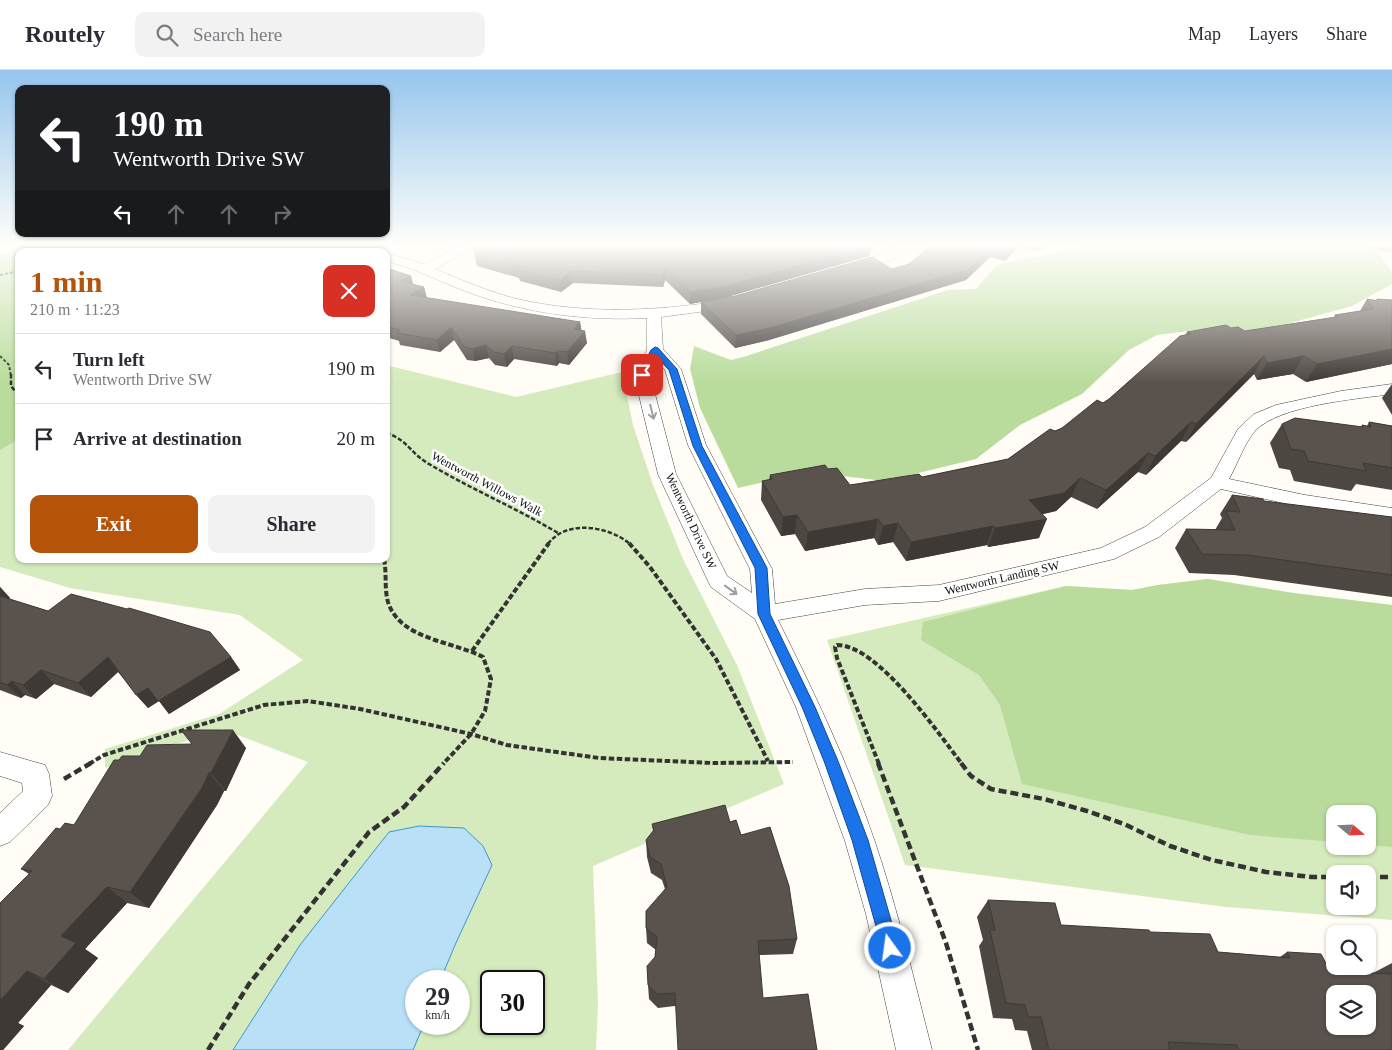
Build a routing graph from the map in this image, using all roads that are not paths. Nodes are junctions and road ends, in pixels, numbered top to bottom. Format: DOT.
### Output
graph roads {
  1 [pos="477,291"];
  2 [pos="739,301"];
  3 [pos="654,314"];
  4 [pos="655,350"];
  5 [pos="1392,389"];
  6 [pos="1218,482"];
  7 [pos="1392,514"];
  8 [pos="764,614"];
  9 [pos="0,764"];
  10 [pos="0,832"];
  11 [pos="914,1050"];
  1 -- 3 [label="street"];
  2 -- 3 [label="street"];
  3 -- 4 [label="street, Wentworth Drive SW"];
  4 -- 8 [label="street, Wentworth Drive SW"];
  4 -- 8 [label="street, Wentworth Drive SW, one-way"];
  5 -- 6 [label="street, Wentworth Landing SW"];
  6 -- 7 [label="street"];
  6 -- 8 [label="street, Wentworth Landing SW"];
  8 -- 11 [label="street, Wentworth Drive SW"];
  9 -- 10 [label="street"];
}
